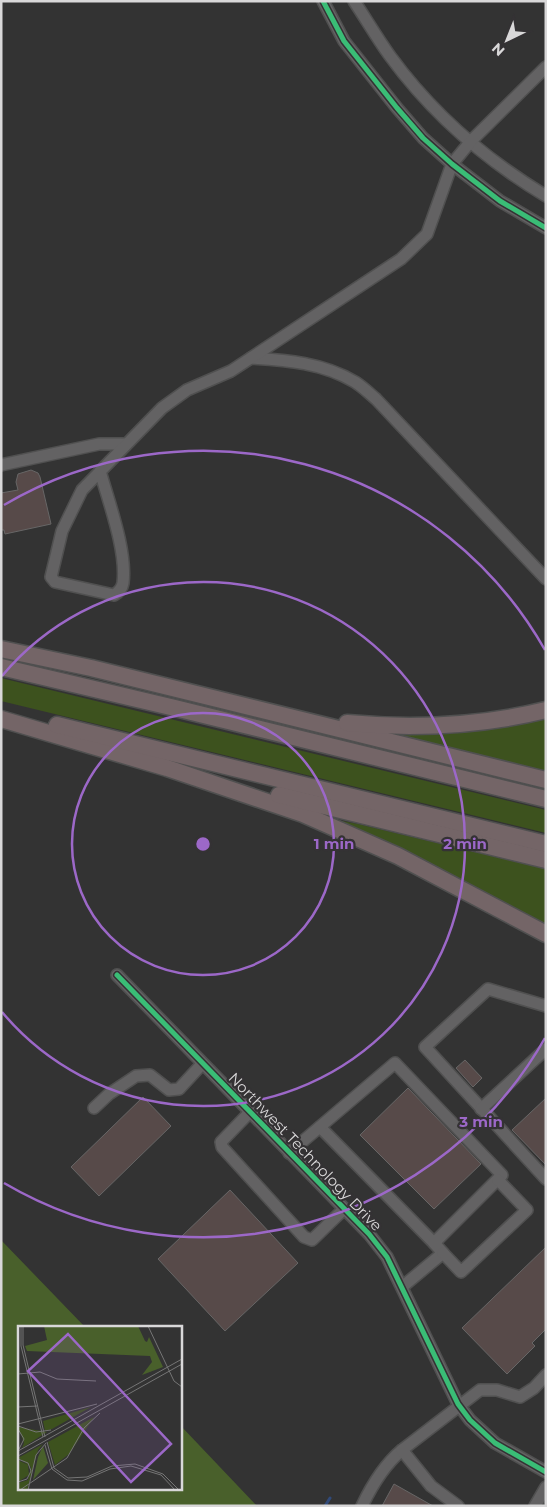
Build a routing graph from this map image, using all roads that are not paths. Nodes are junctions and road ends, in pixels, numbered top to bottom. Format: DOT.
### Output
graph roads {
  1 [pos="323,1"];
  2 [pos="354,1"];
  3 [pos="546,67"];
  4 [pos="471,141"];
  5 [pos="452,164"];
  6 [pos="546,196"];
  7 [pos="546,228"];
  8 [pos="251,358"];
  9 [pos="126,444"];
  10 [pos="1,465"];
  11 [pos="100,471"];
  12 [pos="546,579"];
  13 [pos="1,649"];
  14 [pos="1,667"];
  15 [pos="546,710"];
  16 [pos="1,712"];
  17 [pos="292,717"];
  18 [pos="1,719"];
  19 [pos="167,768"];
  20 [pos="546,780"];
  21 [pos="546,799"];
  22 [pos="546,844"];
  23 [pos="546,860"];
  24 [pos="546,934"];
  25 [pos="117,975"];
  26 [pos="546,1006"];
  27 [pos="546,1049"];
  28 [pos="202,1064"];
  29 [pos="94,1108"];
  30 [pos="481,1109"];
  31 [pos="249,1113"];
  32 [pos="320,1127"];
  33 [pos="289,1153"];
  34 [pos="546,1179"];
  35 [pos="498,1180"];
  36 [pos="344,1209"];
  37 [pos="434,1243"];
  38 [pos="443,1254"];
  39 [pos="402,1288"];
  40 [pos="546,1375"];
  41 [pos="460,1406"];
  42 [pos="402,1450"];
  43 [pos="546,1472"];
  44 [pos="546,1487"];
  45 [pos="362,1506"];
  46 [pos="458,1506"];
  47 [pos="535,1506"];
  1 -- 5 [label="street"];
  2 -- 4 [label="street"];
  3 -- 4 [label="street"];
  4 -- 5 [label="street"];
  4 -- 6 [label="street"];
  5 -- 7 [label="street"];
  5 -- 8 [label="street"];
  8 -- 9 [label="street"];
  8 -- 12 [label="street"];
  9 -- 10 [label="street"];
  9 -- 11 [label="street"];
  11 -- 11 [label="street"];
  13 -- 17 [label="highway"];
  14 -- 21 [label="highway"];
  15 -- 17 [label="highway"];
  16 -- 22 [label="highway"];
  17 -- 20 [label="highway"];
  18 -- 19 [label="highway"];
  19 -- 23 [label="highway"];
  19 -- 24 [label="highway"];
  25 -- 28 [label="street, Northwest Technology Drive"];
  26 -- 30 [label="street"];
  27 -- 30 [label="street"];
  28 -- 29 [label="street"];
  28 -- 31 [label="street, Northwest Technology Drive"];
  30 -- 34 [label="street"];
  31 -- 33 [label="street, Northwest Technology Drive"];
  31 -- 36 [label="street"];
  32 -- 33 [label="street"];
  32 -- 35 [label="street"];
  32 -- 37 [label="street"];
  33 -- 36 [label="street, Northwest Technology Drive"];
  35 -- 37 [label="street"];
  35 -- 38 [label="street"];
  36 -- 39 [label="street, Northwest Technology Drive"];
  37 -- 38 [label="street"];
  38 -- 39 [label="street"];
  39 -- 41 [label="street, Northwest Technology Drive"];
  40 -- 41 [label="street"];
  41 -- 42 [label="street"];
  41 -- 43 [label="street, Northwest Technology Drive"];
  42 -- 45 [label="street"];
  42 -- 46 [label="street"];
  44 -- 47 [label="street"];
}
